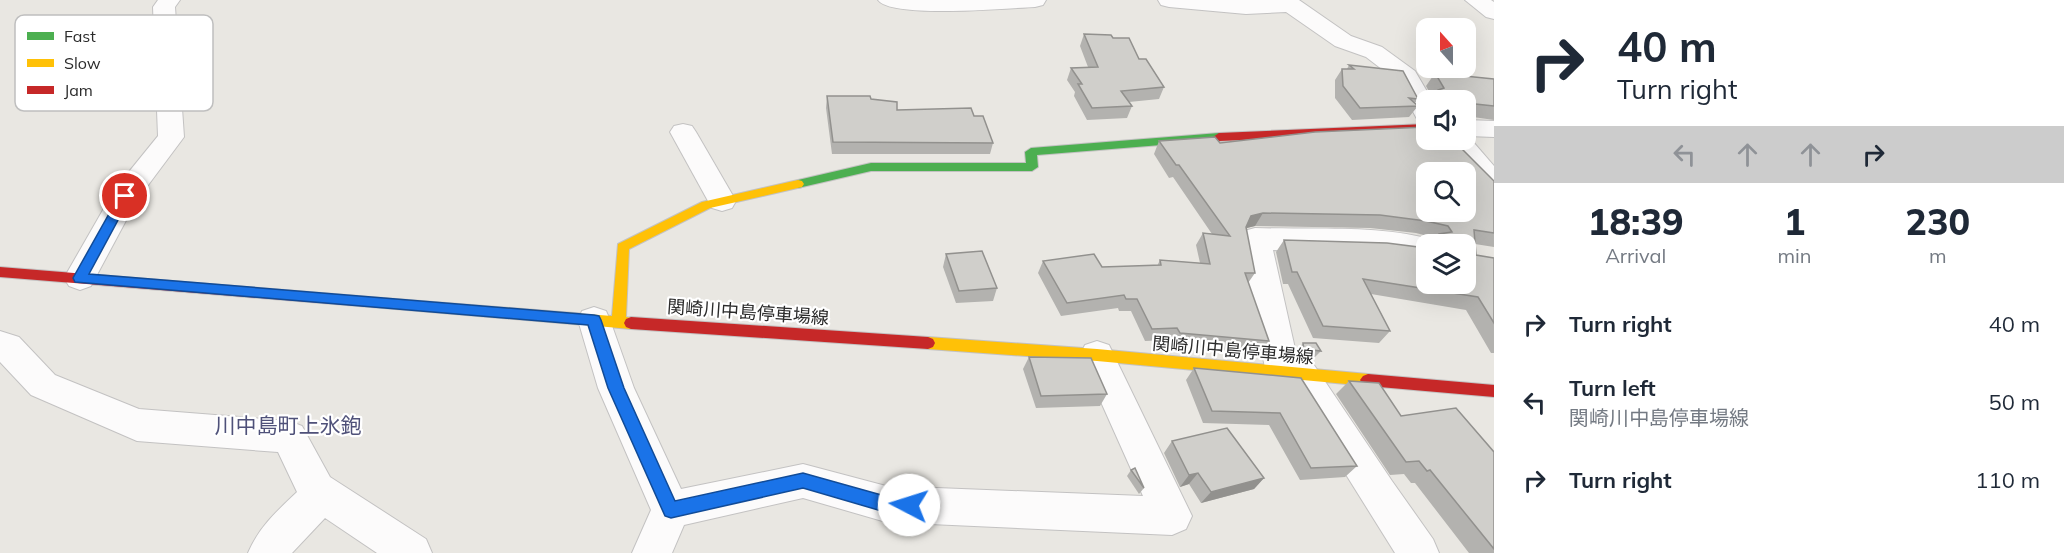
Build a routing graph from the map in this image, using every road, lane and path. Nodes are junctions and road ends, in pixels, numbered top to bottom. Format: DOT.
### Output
graph roads {
  1 [pos="169,0"];
  2 [pos="889,0"];
  3 [pos="1035,0"];
  4 [pos="1169,0"];
  5 [pos="1476,0"];
  6 [pos="1494,12"];
  7 [pos="164,15"];
  8 [pos="1416,94"];
  9 [pos="170,111"];
  10 [pos="1416,128"];
  11 [pos="1476,128"];
  12 [pos="1494,129"];
  13 [pos="683,132"];
  14 [pos="1465,150"];
  15 [pos="1494,185"];
  16 [pos="722,201"];
  17 [pos="1416,248"];
  18 [pos="0,272"];
  19 [pos="80,278"];
  20 [pos="606,320"];
  21 [pos="0,344"];
  22 [pos="1097,355"];
  23 [pos="1292,374"];
  24 [pos="1494,391"];
  25 [pos="322,494"];
  26 [pos="671,510"];
  27 [pos="268,553"];
  28 [pos="412,553"];
  29 [pos="652,553"];
  30 [pos="1419,553"];
  1 -- 7 [label="street"];
  2 -- 3 [label="street"];
  4 -- 8 [label="street"];
  5 -- 6 [label="street"];
  9 -- 19 [label="street"];
  10 -- 16 [label="main road"];
  11 -- 12 [label="street"];
  13 -- 16 [label="street"];
  14 -- 15 [label="street"];
  16 -- 20 [label="main road"];
  17 -- 23 [label="street"];
  18 -- 19 [label="main road, 関崎川中島停車場線"];
  19 -- 20 [label="main road, 関崎川中島停車場線"];
  20 -- 22 [label="main road, 関崎川中島停車場線"];
  20 -- 26 [label="street"];
  21 -- 25 [label="street"];
  22 -- 23 [label="main road, 関崎川中島停車場線"];
  22 -- 26 [label="street"];
  23 -- 24 [label="main road, 関崎川中島停車場線"];
  23 -- 30 [label="street"];
  25 -- 27 [label="street"];
  25 -- 28 [label="street"];
  26 -- 29 [label="street"];
}
